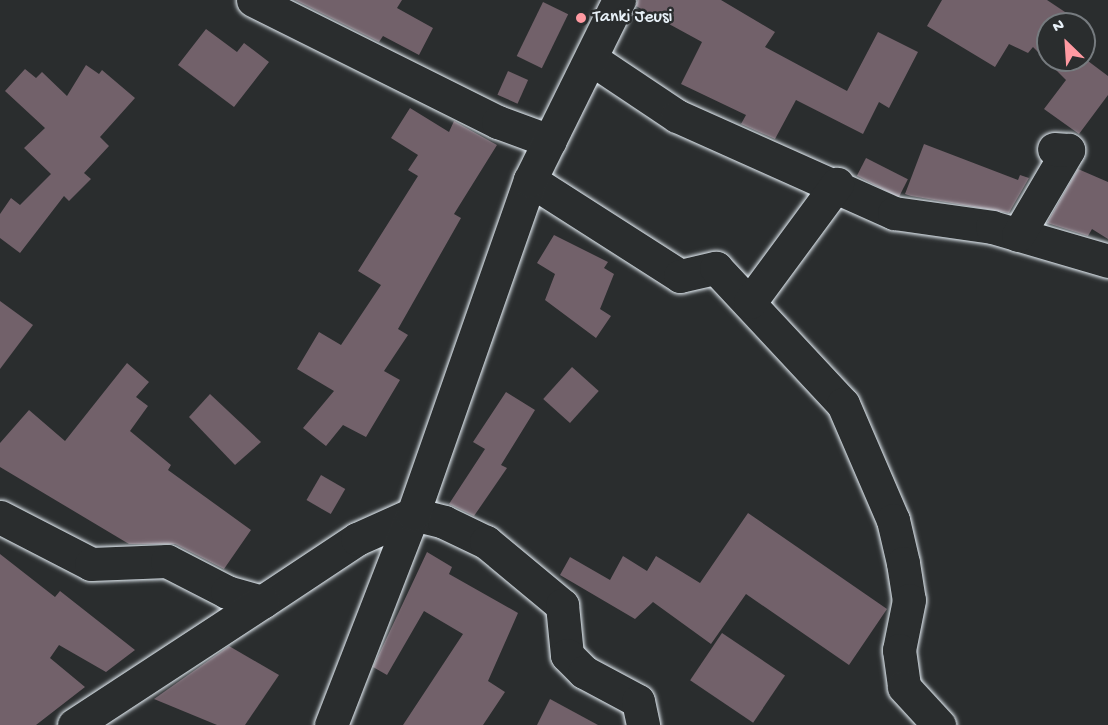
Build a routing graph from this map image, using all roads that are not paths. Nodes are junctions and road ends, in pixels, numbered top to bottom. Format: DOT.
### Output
graph roads {
  1 [pos="253,0"];
  2 [pos="619,0"];
  3 [pos="593,60"];
  4 [pos="550,141"];
  5 [pos="1054,149"];
  6 [pos="530,180"];
  7 [pos="837,184"];
  8 [pos="1018,235"];
  9 [pos="1108,261"];
  10 [pos="750,302"];
  11 [pos="413,514"];
  12 [pos="0,518"];
  13 [pos="262,602"];
  14 [pos="333,724"];
  15 [pos="74,725"];
  16 [pos="643,725"];
  17 [pos="939,725"];
  1 -- 4 [label="street"];
  2 -- 3 [label="street"];
  3 -- 4 [label="street"];
  3 -- 7 [label="street"];
  4 -- 6 [label="street"];
  5 -- 8 [label="street"];
  6 -- 10 [label="street"];
  6 -- 11 [label="street"];
  7 -- 8 [label="street"];
  7 -- 10 [label="street"];
  8 -- 9 [label="street"];
  10 -- 17 [label="street"];
  11 -- 13 [label="street"];
  11 -- 14 [label="street"];
  11 -- 16 [label="street"];
  12 -- 13 [label="street"];
  13 -- 15 [label="street"];
}
